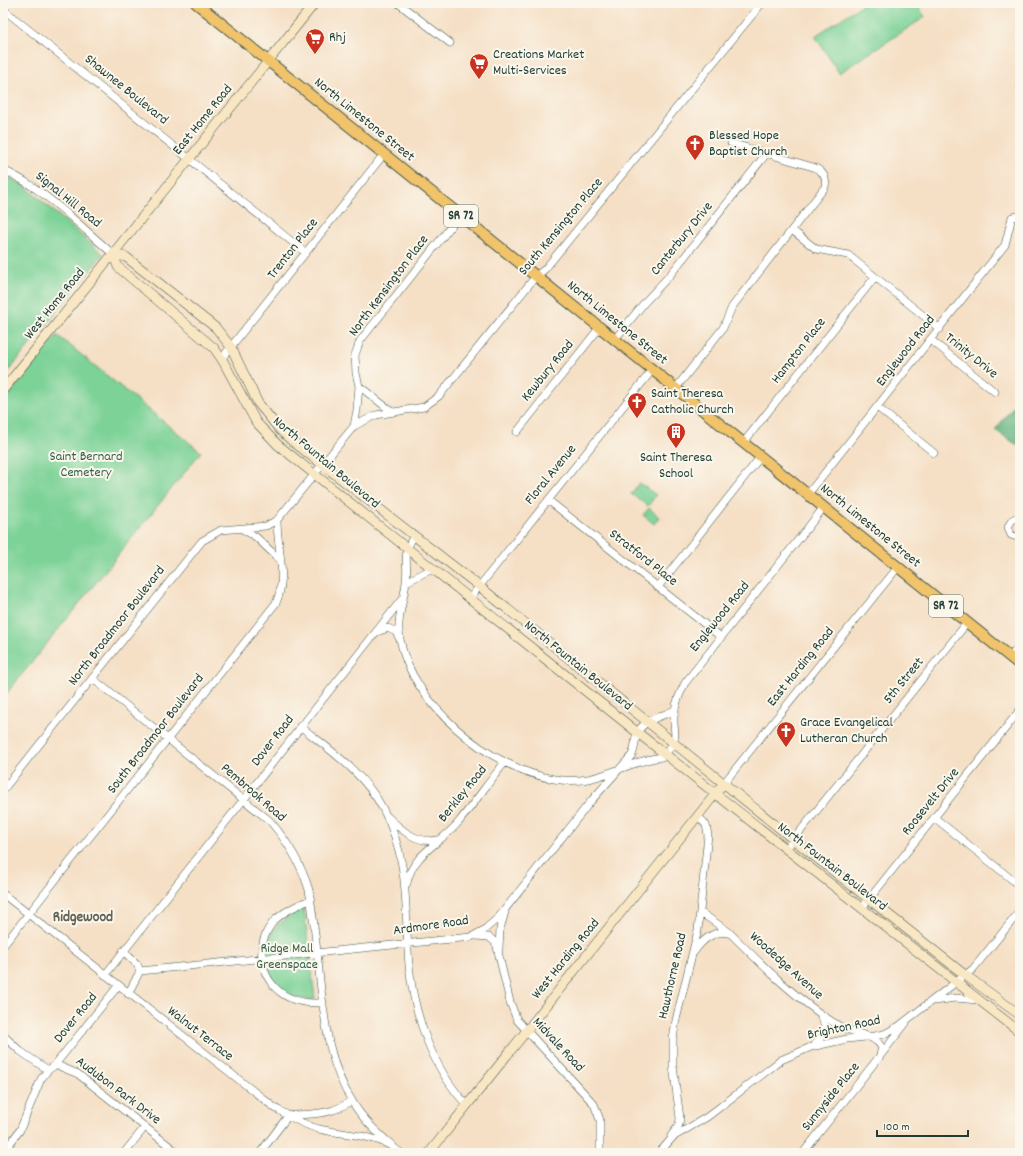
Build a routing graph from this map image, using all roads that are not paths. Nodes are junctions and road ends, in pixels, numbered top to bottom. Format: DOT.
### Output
graph roads {
  1 [pos="196,3"];
  2 [pos="315,3"];
  3 [pos="398,3"];
  4 [pos="762,3"];
  5 [pos="3,9"];
  6 [pos="450,43"];
  7 [pos="268,61"];
  8 [pos="731,143"];
  9 [pos="767,153"];
  10 [pos="384,154"];
  11 [pos="190,159"];
  12 [pos="3,170"];
  13 [pos="460,215"];
  14 [pos="1020,216"];
  15 [pos="792,230"];
  16 [pos="306,253"];
  17 [pos="113,254"];
  18 [pos="536,276"];
  19 [pos="875,277"];
  20 [pos="600,327"];
  21 [pos="940,329"];
  22 [pos="615,339"];
  23 [pos="931,340"];
  24 [pos="231,347"];
  25 [pos="222,358"];
  26 [pos="653,369"];
  27 [pos="359,386"];
  28 [pos="676,388"];
  29 [pos="3,390"];
  30 [pos="995,392"];
  31 [pos="877,407"];
  32 [pos="391,411"];
  33 [pos="354,426"];
  34 [pos="517,432"];
  35 [pos="744,442"];
  36 [pos="934,453"];
  37 [pos="761,456"];
  38 [pos="323,464"];
  39 [pos="315,475"];
  40 [pos="808,494"];
  41 [pos="548,500"];
  42 [pos="824,507"];
  43 [pos="1020,516"];
  44 [pos="277,520"];
  45 [pos="242,529"];
  46 [pos="414,536"];
  47 [pos="1020,538"];
  48 [pos="406,547"];
  49 [pos="280,560"];
  50 [pos="898,567"];
  51 [pos="436,570"];
  52 [pos="406,582"];
  53 [pos="479,586"];
  54 [pos="658,587"];
  55 [pos="403,598"];
  56 [pos="470,598"];
  57 [pos="967,623"];
  58 [pos="375,633"];
  59 [pos="721,637"];
  60 [pos="400,638"];
  61 [pos="1020,645"];
  62 [pos="1010,657"];
  63 [pos="1020,666"];
  64 [pos="92,678"];
  65 [pos="675,710"];
  66 [pos="1020,710"];
  67 [pos="647,721"];
  68 [pos="300,726"];
  69 [pos="638,733"];
  70 [pos="168,739"];
  71 [pos="675,742"];
  72 [pos="665,754"];
  73 [pos="505,762"];
  74 [pos="620,768"];
  75 [pos="724,783"];
  76 [pos="3,790"];
  77 [pos="716,794"];
  78 [pos="244,800"];
  79 [pos="385,814"];
  80 [pos="698,816"];
  81 [pos="935,818"];
  82 [pos="440,840"];
  83 [pos="794,840"];
  84 [pos="786,849"];
  85 [pos="1020,886"];
  86 [pos="406,888"];
  87 [pos="3,894"];
  88 [pos="870,898"];
  89 [pos="310,900"];
  90 [pos="508,906"];
  91 [pos="862,908"];
  92 [pos="1020,911"];
  93 [pos="700,912"];
  94 [pos="28,914"];
  95 [pos="731,934"];
  96 [pos="471,936"];
  97 [pos="408,944"];
  98 [pos="3,946"];
  99 [pos="499,951"];
  100 [pos="123,952"];
  101 [pos="317,953"];
  102 [pos="260,958"];
  103 [pos="690,960"];
  104 [pos="140,971"];
  105 [pos="104,975"];
  106 [pos="965,975"];
  107 [pos="955,981"];
  108 [pos="118,986"];
  109 [pos="128,994"];
  110 [pos="980,1001"];
  111 [pos="931,1002"];
  112 [pos="323,1003"];
  113 [pos="817,1011"];
  114 [pos="913,1015"];
  115 [pos="1020,1016"];
  116 [pos="526,1032"];
  117 [pos="1020,1032"];
  118 [pos="3,1035"];
  119 [pos="866,1037"];
  120 [pos="811,1047"];
  121 [pos="879,1058"];
  122 [pos="51,1068"];
  123 [pos="351,1101"];
  124 [pos="467,1105"];
  125 [pos="288,1116"];
  126 [pos="145,1127"];
  127 [pos="667,1142"];
  128 [pos="393,1146"];
  129 [pos="4,1153"];
  130 [pos="124,1153"];
  131 [pos="178,1153"];
  132 [pos="260,1153"];
  133 [pos="401,1153"];
  134 [pos="429,1153"];
  135 [pos="600,1153"];
  136 [pos="660,1153"];
  137 [pos="803,1153"];
  1 -- 7 [label="main road, North Limestone Street / SR 72"];
  2 -- 7 [label="street, East Home Road"];
  3 -- 6 [label="street"];
  4 -- 18 [label="street, South Kensington Place"];
  5 -- 11 [label="street, Shawnee Boulevard"];
  7 -- 10 [label="main road, North Limestone Street / SR 72"];
  7 -- 11 [label="street, East Home Road"];
  8 -- 9 [label="street"];
  9 -- 15 [label="street"];
  9 -- 22 [label="street, Canterbury Drive"];
  10 -- 13 [label="main road, North Limestone Street / SR 72"];
  10 -- 16 [label="street, Trenton Place"];
  11 -- 16 [label="street, Shawnee Boulevard"];
  11 -- 17 [label="street, East Home Road"];
  12 -- 17 [label="street, Signal Hill Road"];
  13 -- 18 [label="main road, North Limestone Street / SR 72"];
  13 -- 27 [label="street, North Kensington Place"];
  14 -- 21 [label="street, Englewood Road"];
  15 -- 19 [label="street"];
  15 -- 28 [label="street"];
  16 -- 24 [label="street, Trenton Place"];
  17 -- 24 [label="street, North Fountain Boulevard"];
  17 -- 25 [label="street, North Fountain Boulevard"];
  17 -- 29 [label="street, West Home Road"];
  18 -- 20 [label="main road, North Limestone Street / SR 72"];
  18 -- 32 [label="street, South Kensington Place"];
  19 -- 21 [label="street"];
  19 -- 35 [label="street, Hampton Place"];
  20 -- 22 [label="main road, North Limestone Street / SR 72"];
  20 -- 34 [label="street, Kewbury Road"];
  21 -- 23 [label="street, Englewood Road"];
  22 -- 26 [label="main road, North Limestone Street / SR 72"];
  23 -- 30 [label="street, Trinity Drive"];
  23 -- 31 [label="street, Englewood Road"];
  24 -- 25 [label="street, Trenton Place"];
  24 -- 38 [label="street, North Fountain Boulevard"];
  25 -- 39 [label="street, North Fountain Boulevard"];
  26 -- 28 [label="main road, North Limestone Street / SR 72"];
  26 -- 41 [label="street, Floral Avenue"];
  27 -- 32 [label="street"];
  27 -- 33 [label="street, North Kensington Place"];
  28 -- 35 [label="main road, North Limestone Street / SR 72"];
  31 -- 36 [label="street"];
  31 -- 40 [label="street, Englewood Road"];
  32 -- 33 [label="street, South Kensington Place"];
  33 -- 38 [label="street"];
  35 -- 37 [label="main road, North Limestone Street / SR 72"];
  37 -- 40 [label="main road, North Limestone Street / SR 72"];
  37 -- 54 [label="street"];
  38 -- 39 [label="street"];
  38 -- 46 [label="street, North Fountain Boulevard"];
  39 -- 44 [label="street"];
  39 -- 48 [label="street, North Fountain Boulevard"];
  40 -- 42 [label="main road, North Limestone Street / SR 72"];
  41 -- 53 [label="street, Floral Avenue"];
  41 -- 54 [label="street, Stratford Place"];
  42 -- 50 [label="main road, North Limestone Street / SR 72"];
  42 -- 59 [label="street, Englewood Road"];
  43 -- 47 [label="street"];
  44 -- 45 [label="street, North Broadmoor Boulevard"];
  44 -- 49 [label="street, South Broadmoor Boulevard"];
  45 -- 49 [label="street"];
  45 -- 64 [label="street, North Broadmoor Boulevard"];
  46 -- 48 [label="street"];
  46 -- 53 [label="street, North Fountain Boulevard"];
  48 -- 51 [label="street, North Fountain Boulevard"];
  48 -- 52 [label="street"];
  49 -- 70 [label="street, South Broadmoor Boulevard"];
  50 -- 57 [label="main road, North Limestone Street / SR 72"];
  50 -- 75 [label="street, East Harding Road"];
  51 -- 52 [label="street"];
  51 -- 56 [label="street, North Fountain Boulevard"];
  52 -- 55 [label="street"];
  53 -- 56 [label="street, Floral Avenue"];
  53 -- 67 [label="street, North Fountain Boulevard"];
  54 -- 59 [label="street, Stratford Place"];
  55 -- 58 [label="street, Dover Road"];
  55 -- 60 [label="street"];
  56 -- 69 [label="street, North Fountain Boulevard"];
  57 -- 62 [label="main road, North Limestone Street / SR 72"];
  57 -- 83 [label="street, 5th Street"];
  58 -- 60 [label="street"];
  58 -- 68 [label="street, Dover Road"];
  59 -- 65 [label="street, Englewood Road"];
  60 -- 73 [label="street"];
  61 -- 62 [label="street"];
  62 -- 63 [label="main road, North Limestone Street / SR 72"];
  64 -- 70 [label="street, Pembrook Road"];
  64 -- 76 [label="street, North Broadmoor Boulevard"];
  65 -- 67 [label="street"];
  65 -- 71 [label="street, Englewood Road"];
  66 -- 81 [label="street, Roosevelt Drive"];
  67 -- 69 [label="street, Ardmore Road"];
  67 -- 71 [label="street, North Fountain Boulevard"];
  68 -- 78 [label="street, Dover Road"];
  68 -- 79 [label="street"];
  69 -- 72 [label="street, North Fountain Boulevard"];
  69 -- 74 [label="street, Ardmore Road"];
  70 -- 78 [label="street, Pembrook Road"];
  70 -- 94 [label="street, South Broadmoor Boulevard"];
  71 -- 72 [label="street"];
  71 -- 75 [label="street, North Fountain Boulevard"];
  72 -- 74 [label="street"];
  72 -- 77 [label="street, North Fountain Boulevard"];
  73 -- 74 [label="street"];
  73 -- 82 [label="street, Berkley Road"];
  74 -- 90 [label="street, Ardmore Road"];
  75 -- 77 [label="street, West Harding Road"];
  75 -- 83 [label="street, North Fountain Boulevard"];
  77 -- 80 [label="street, West Harding Road"];
  77 -- 84 [label="street, North Fountain Boulevard"];
  78 -- 89 [label="street, Pembrook Road"];
  78 -- 100 [label="street, Dover Road"];
  79 -- 82 [label="street, Berkley Road"];
  79 -- 86 [label="street"];
  80 -- 93 [label="street, Hawthorne Road"];
  80 -- 116 [label="street, West Harding Road"];
  81 -- 85 [label="street"];
  81 -- 88 [label="street, Roosevelt Drive"];
  82 -- 86 [label="street, Berkley Road"];
  83 -- 84 [label="street, 5th Street"];
  83 -- 88 [label="street, North Fountain Boulevard"];
  84 -- 91 [label="street, North Fountain Boulevard"];
  86 -- 97 [label="street"];
  87 -- 94 [label="street, Walnut Terrace"];
  88 -- 91 [label="street, Roosevelt Drive"];
  88 -- 106 [label="street, North Fountain Boulevard"];
  89 -- 101 [label="street, Pembrook Road"];
  89 -- 102 [label="street"];
  90 -- 96 [label="street, Ardmore Road"];
  90 -- 99 [label="street, Midvale Road"];
  91 -- 107 [label="street, North Fountain Boulevard"];
  92 -- 106 [label="street, Brighton Road"];
  93 -- 95 [label="street, Woodedge Avenue"];
  93 -- 103 [label="street, Hawthorne Road"];
  94 -- 98 [label="street, South Broadmoor Boulevard"];
  94 -- 105 [label="street, Walnut Terrace"];
  95 -- 103 [label="street, Woodedge Avenue"];
  95 -- 113 [label="street, Woodedge Avenue"];
  96 -- 97 [label="street, Ardmore Road"];
  96 -- 99 [label="street, Midvale Road"];
  97 -- 101 [label="street, Ardmore Road"];
  97 -- 124 [label="street"];
  99 -- 116 [label="street, Midvale Road"];
  100 -- 104 [label="street"];
  100 -- 105 [label="street, Dover Road"];
  101 -- 102 [label="street, Ardmore Road"];
  101 -- 112 [label="street, Pembrook Road"];
  102 -- 104 [label="street, Ardmore Road"];
  102 -- 112 [label="street"];
  103 -- 127 [label="street, Hawthorne Road"];
  104 -- 109 [label="street"];
  105 -- 108 [label="street, Walnut Terrace"];
  106 -- 107 [label="street, Brighton Road"];
  106 -- 115 [label="street, North Fountain Boulevard"];
  107 -- 110 [label="street, North Fountain Boulevard"];
  107 -- 111 [label="street, Brighton Road"];
  108 -- 109 [label="street, Walnut Terrace"];
  108 -- 122 [label="street, Dover Road"];
  109 -- 125 [label="street, Walnut Terrace"];
  110 -- 111 [label="street"];
  110 -- 117 [label="street, North Fountain Boulevard"];
  111 -- 114 [label="street, Brighton Road"];
  112 -- 123 [label="street, Pembrook Road"];
  113 -- 119 [label="street, Woodedge Avenue"];
  113 -- 120 [label="street"];
  114 -- 119 [label="street, Brighton Road"];
  114 -- 121 [label="street, Sunnyside Place"];
  116 -- 124 [label="street, West Harding Road"];
  116 -- 135 [label="street, Midvale Road"];
  118 -- 122 [label="street, Audubon Park Drive"];
  119 -- 120 [label="street, Brighton Road"];
  119 -- 121 [label="street, Sunnyside Place"];
  120 -- 127 [label="street, Brighton Road"];
  121 -- 137 [label="street, Sunnyside Place"];
  122 -- 126 [label="street, Audubon Park Drive"];
  122 -- 129 [label="street, Dover Road"];
  123 -- 125 [label="street"];
  123 -- 128 [label="street, Pembrook Road"];
  124 -- 134 [label="street, West Harding Road"];
  125 -- 128 [label="street, Walnut Terrace"];
  125 -- 132 [label="street"];
  126 -- 130 [label="street"];
  126 -- 131 [label="street, Audubon Park Drive"];
  127 -- 136 [label="street, Brighton Road"];
  128 -- 133 [label="street, Walnut Terrace"];
}
